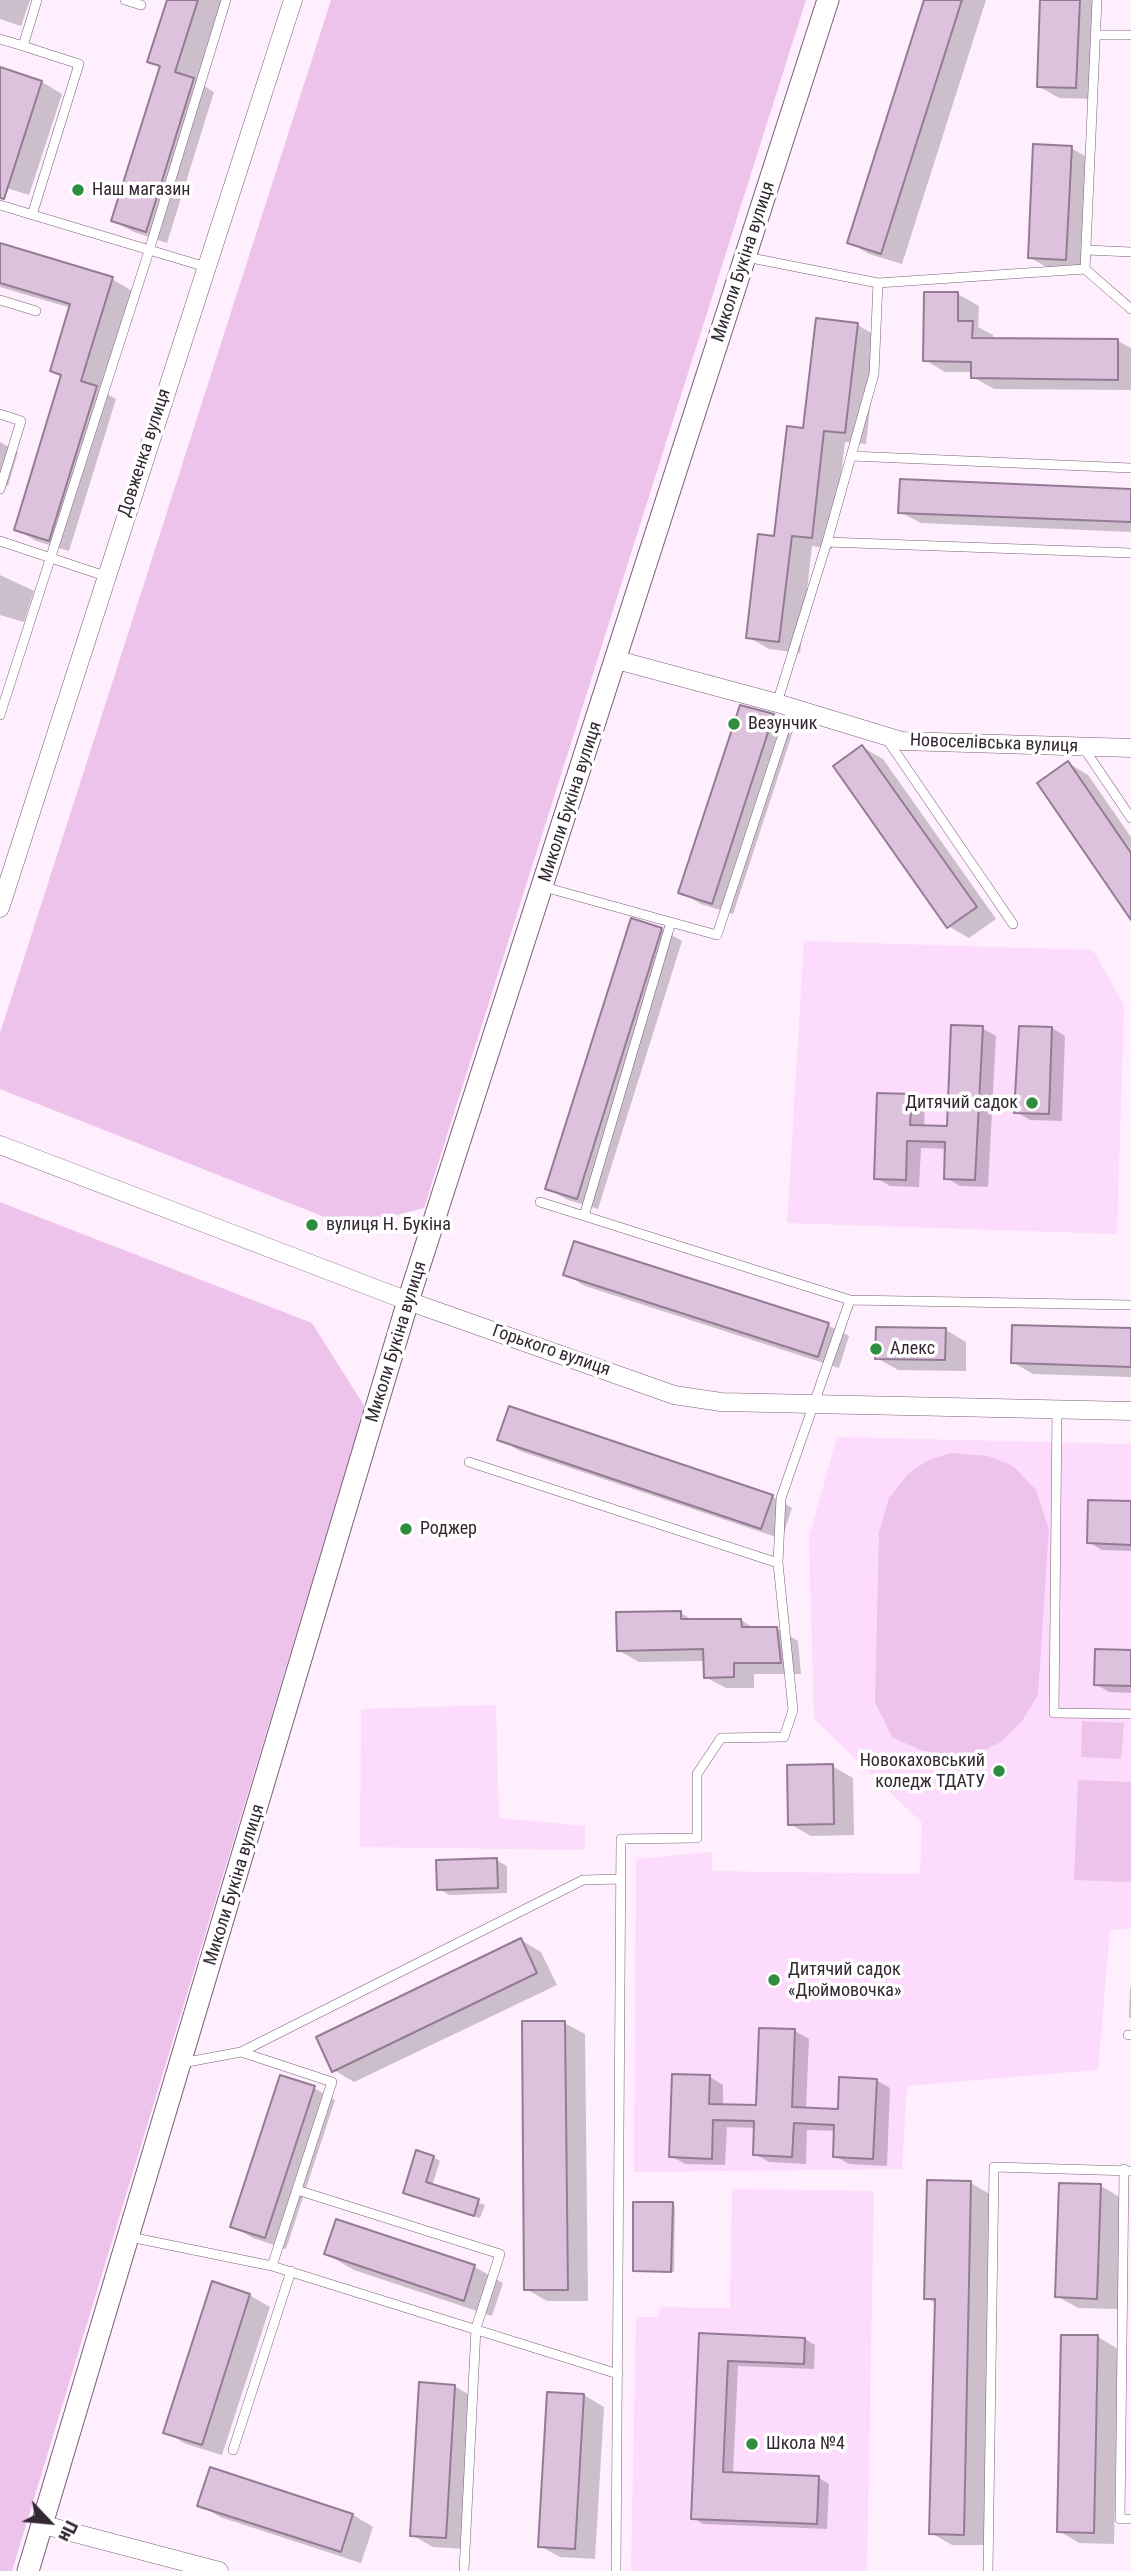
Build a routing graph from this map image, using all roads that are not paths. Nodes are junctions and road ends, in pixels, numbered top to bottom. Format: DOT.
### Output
graph roads {
  1 [pos="37,0"];
  2 [pos="125,0"];
  3 [pos="226,0"];
  4 [pos="293,0"];
  5 [pos="828,0"];
  6 [pos="1097,0"];
  7 [pos="141,5"];
  8 [pos="1096,35"];
  9 [pos="1131,35"];
  10 [pos="0,39"];
  11 [pos="23,46"];
  12 [pos="0,205"];
  13 [pos="32,215"];
  14 [pos="1087,250"];
  15 [pos="149,251"];
  16 [pos="1131,252"];
  17 [pos="746,257"];
  18 [pos="206,267"];
  19 [pos="1085,269"];
  20 [pos="878,283"];
  21 [pos="0,300"];
  22 [pos="1131,309"];
  23 [pos="36,311"];
  24 [pos="0,414"];
  25 [pos="851,456"];
  26 [pos="1131,468"];
  27 [pos="0,489"];
  28 [pos="0,541"];
  29 [pos="827,542"];
  30 [pos="1131,552"];
  31 [pos="52,558"];
  32 [pos="105,576"];
  33 [pos="617,660"];
  34 [pos="784,705"];
  35 [pos="0,715"];
  36 [pos="885,736"];
  37 [pos="1083,747"];
  38 [pos="1131,748"];
  39 [pos="1131,818"];
  40 [pos="544,887"];
  41 [pos="0,908"];
  42 [pos="671,922"];
  43 [pos="1013,925"];
  44 [pos="0,1145"];
  45 [pos="540,1202"];
  46 [pos="584,1216"];
  47 [pos="850,1300"];
  48 [pos="408,1301"];
  49 [pos="1131,1305"];
  50 [pos="812,1403"];
  51 [pos="1057,1408"];
  52 [pos="1131,1411"];
  53 [pos="469,1462"];
  54 [pos="778,1563"];
  55 [pos="1131,1714"];
  56 [pos="621,1879"];
  57 [pos="241,2052"];
  58 [pos="182,2063"];
  59 [pos="1127,2170"];
  60 [pos="297,2190"];
  61 [pos="130,2237"];
  62 [pos="272,2266"];
  63 [pos="291,2272"];
  64 [pos="476,2328"];
  65 [pos="618,2374"];
  66 [pos="233,2450"];
  67 [pos="1131,2519"];
  68 [pos="44,2525"];
  69 [pos="182,2566"];
  70 [pos="28,2571"];
  71 [pos="219,2571"];
  72 [pos="464,2571"];
  73 [pos="616,2571"];
  74 [pos="988,2571"];
  1 -- 11 [label="lane"];
  2 -- 7 [label="lane"];
  3 -- 15 [label="lane"];
  4 -- 18 [label="street, Довженка вулиця"];
  5 -- 17 [label="street, Миколи Букіна вулиця"];
  6 -- 8 [label="lane"];
  8 -- 9 [label="lane"];
  8 -- 14 [label="lane"];
  10 -- 11 [label="lane"];
  11 -- 13 [label="lane"];
  12 -- 13 [label="lane"];
  13 -- 15 [label="lane"];
  14 -- 16 [label="lane"];
  14 -- 19 [label="lane"];
  15 -- 18 [label="lane"];
  15 -- 31 [label="lane"];
  17 -- 20 [label="lane"];
  17 -- 33 [label="street, Миколи Букіна вулиця"];
  18 -- 32 [label="street, Довженка вулиця"];
  19 -- 20 [label="lane"];
  19 -- 22 [label="lane"];
  20 -- 25 [label="lane"];
  21 -- 23 [label="lane"];
  24 -- 27 [label="lane"];
  25 -- 26 [label="lane"];
  25 -- 29 [label="lane"];
  28 -- 31 [label="lane"];
  29 -- 30 [label="lane"];
  29 -- 34 [label="lane"];
  31 -- 32 [label="lane"];
  31 -- 35 [label="lane"];
  32 -- 41 [label="street, Довженка вулиця"];
  33 -- 34 [label="street, Новоселівська вулиця"];
  33 -- 40 [label="street, Миколи Букіна вулиця"];
  34 -- 36 [label="street, Новоселівська вулиця"];
  34 -- 42 [label="lane"];
  36 -- 37 [label="street, Новоселівська вулиця"];
  36 -- 43 [label="lane"];
  37 -- 38 [label="street, Новоселівська вулиця"];
  37 -- 39 [label="lane"];
  40 -- 42 [label="lane"];
  40 -- 48 [label="street, Миколи Букіна вулиця"];
  42 -- 46 [label="lane"];
  44 -- 48 [label="street, Горького вулиця"];
  45 -- 46 [label="lane"];
  46 -- 47 [label="lane"];
  47 -- 49 [label="lane"];
  47 -- 50 [label="lane"];
  48 -- 50 [label="street, Горького вулиця"];
  48 -- 58 [label="street, Миколи Букіна вулиця"];
  50 -- 51 [label="street, Горького вулиця"];
  50 -- 54 [label="lane"];
  51 -- 52 [label="street, Горького вулиця"];
  51 -- 55 [label="lane"];
  53 -- 54 [label="lane"];
  54 -- 56 [label="lane"];
  56 -- 57 [label="lane"];
  56 -- 65 [label="lane"];
  57 -- 58 [label="lane"];
  57 -- 60 [label="lane"];
  58 -- 61 [label="street, Миколи Букіна вулиця"];
  59 -- 67 [label="lane"];
  59 -- 74 [label="lane"];
  60 -- 62 [label="lane"];
  60 -- 64 [label="lane"];
  61 -- 62 [label="lane"];
  61 -- 68 [label="street, Миколи Букіна вулиця"];
  62 -- 63 [label="lane"];
  63 -- 64 [label="lane"];
  63 -- 66 [label="lane"];
  64 -- 65 [label="lane"];
  64 -- 72 [label="lane"];
  65 -- 73 [label="lane"];
  68 -- 69 [label="street"];
  68 -- 70 [label="street, Миколи Букіна вулиця"];
  69 -- 71 [label="street"];
}
